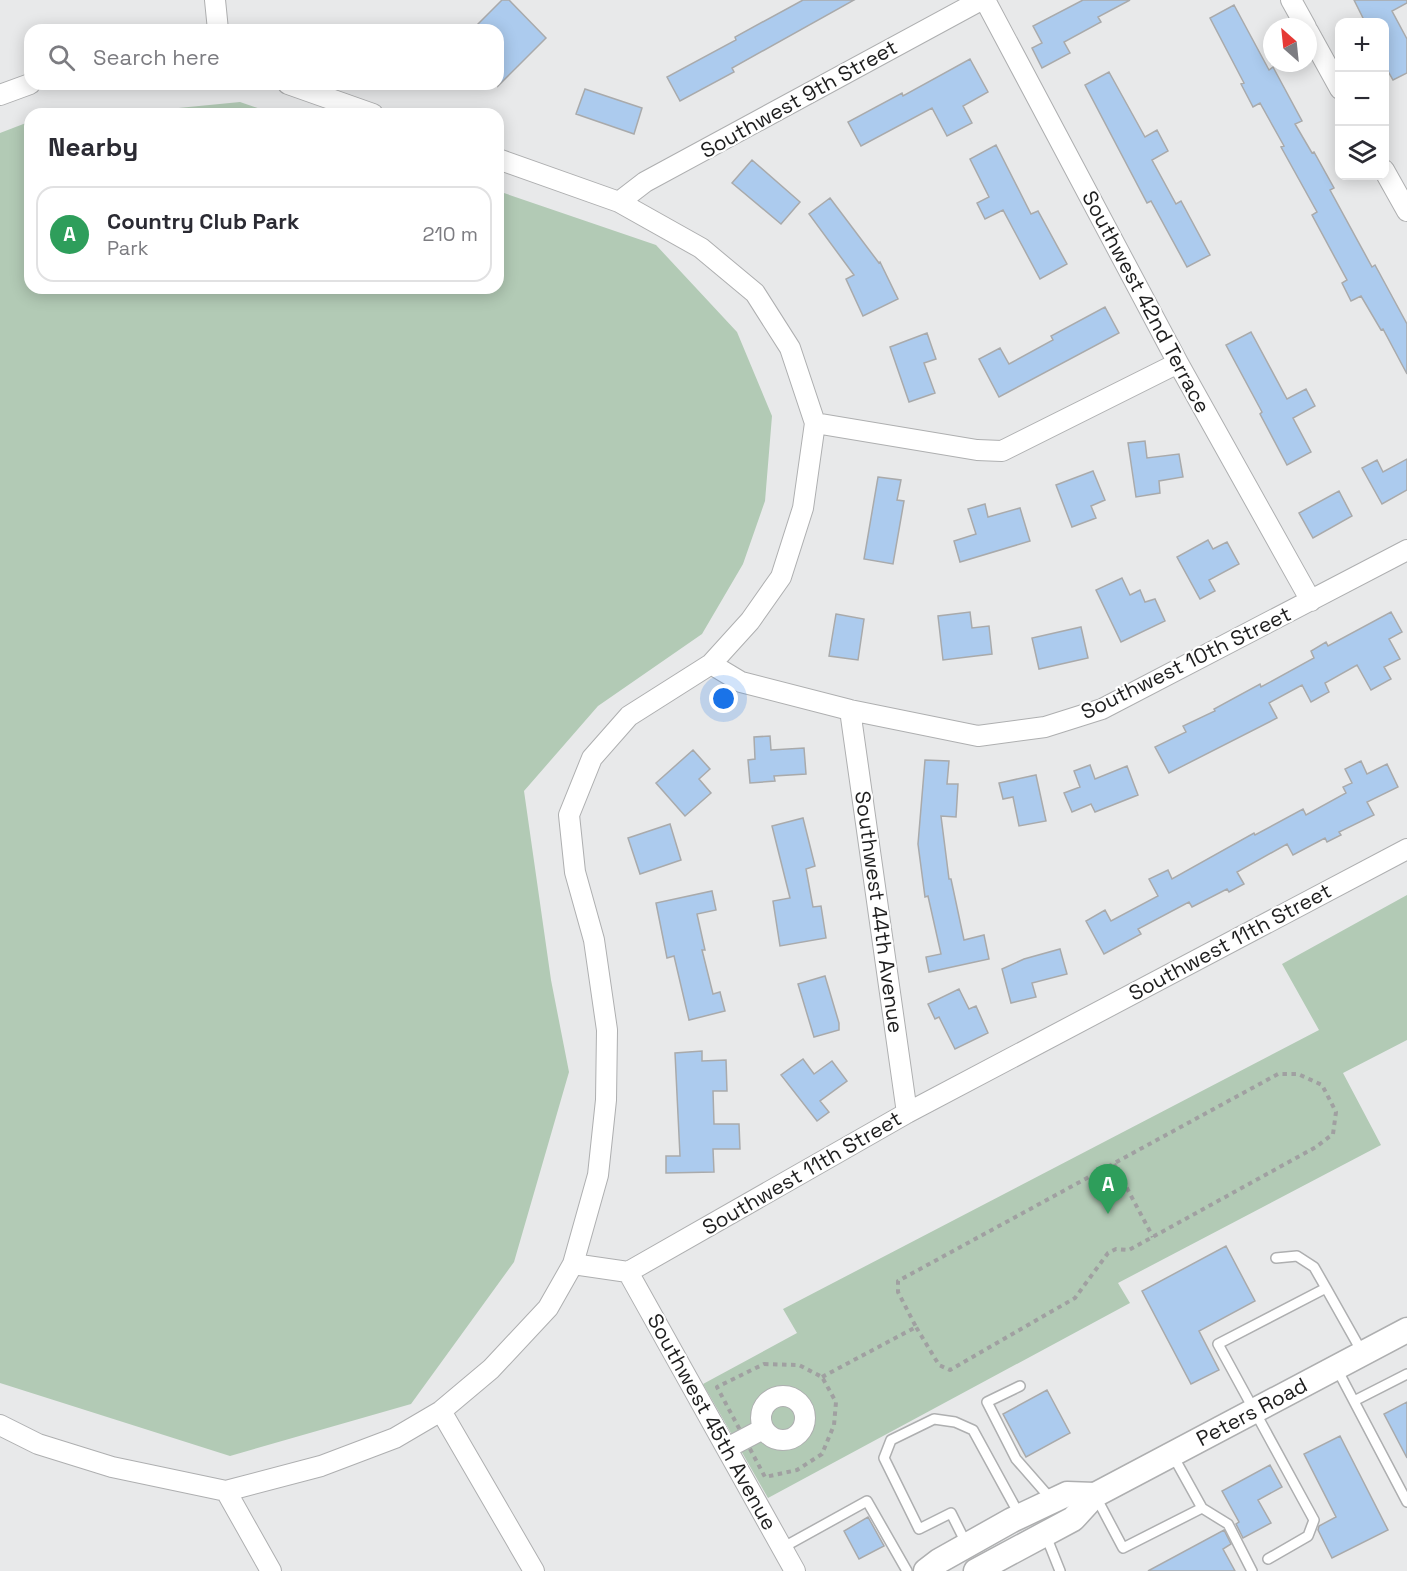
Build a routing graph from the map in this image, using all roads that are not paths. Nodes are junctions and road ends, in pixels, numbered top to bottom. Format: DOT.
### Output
graph roads {
  1 [pos="215,0"];
  2 [pos="983,0"];
  3 [pos="1291,0"];
  4 [pos="1301,18"];
  5 [pos="217,24"];
  6 [pos="1317,47"];
  7 [pos="1335,79"];
  8 [pos="24,86"];
  9 [pos="305,90"];
  10 [pos="0,95"];
  11 [pos="356,108"];
  12 [pos="504,161"];
  13 [pos="1389,179"];
  14 [pos="619,202"];
  15 [pos="1407,211"];
  16 [pos="1178,363"];
  17 [pos="815,423"];
  18 [pos="1407,550"];
  19 [pos="1311,602"];
  20 [pos="711,664"];
  21 [pos="850,711"];
  22 [pos="1407,849"];
  23 [pos="907,1113"];
  24 [pos="1276,1258"];
  25 [pos="573,1264"];
  26 [pos="628,1272"];
  27 [pos="1326,1288"];
  28 [pos="1407,1330"];
  29 [pos="1363,1353"];
  30 [pos="1336,1367"];
  31 [pos="1407,1374"];
  32 [pos="1020,1386"];
  33 [pos="1354,1401"];
  34 [pos="1255,1410"];
  35 [pos="441,1411"];
  36 [pos="0,1425"];
  37 [pos="763,1429"];
  38 [pos="727,1449"];
  39 [pos="1172,1454"];
  40 [pos="226,1491"];
  41 [pos="1095,1495"];
  42 [pos="1053,1501"];
  43 [pos="1407,1502"];
  44 [pos="1202,1508"];
  45 [pos="1020,1517"];
  46 [pos="1045,1534"];
  47 [pos="967,1546"];
  48 [pos="782,1548"];
  49 [pos="1268,1559"];
  50 [pos="271,1571"];
  51 [pos="534,1571"];
  52 [pos="795,1571"];
  53 [pos="908,1571"];
  54 [pos="926,1571"];
  55 [pos="976,1571"];
  56 [pos="1060,1571"];
  57 [pos="1252,1571"];
  1 -- 5 [label="street"];
  2 -- 14 [label="street, Southwest 9th Street"];
  2 -- 16 [label="street, Southwest 42nd Terrace"];
  3 -- 4 [label="street"];
  6 -- 7 [label="street"];
  8 -- 10 [label="street"];
  9 -- 11 [label="street"];
  12 -- 14 [label="street"];
  13 -- 15 [label="street"];
  14 -- 17 [label="street"];
  16 -- 17 [label="street"];
  16 -- 19 [label="street, Southwest 42nd Terrace"];
  17 -- 20 [label="street"];
  18 -- 19 [label="street, Southwest 10th Street"];
  19 -- 21 [label="street, Southwest 10th Street"];
  20 -- 21 [label="street, Southwest 10th Street"];
  20 -- 25 [label="street"];
  21 -- 23 [label="street, Southwest 44th Avenue"];
  22 -- 23 [label="street, Southwest 11th Street"];
  23 -- 26 [label="street, Southwest 11th Street"];
  24 -- 27 [label="lane"];
  25 -- 26 [label="street"];
  25 -- 35 [label="street"];
  26 -- 38 [label="street, Southwest 45th Avenue"];
  27 -- 29 [label="lane"];
  27 -- 34 [label="lane"];
  28 -- 29 [label="street, Peters Road"];
  29 -- 30 [label="street, Peters Road"];
  30 -- 33 [label="lane"];
  30 -- 34 [label="street, Peters Road"];
  31 -- 33 [label="lane"];
  32 -- 42 [label="lane"];
  33 -- 43 [label="lane"];
  34 -- 39 [label="street, Peters Road"];
  34 -- 49 [label="lane"];
  35 -- 40 [label="street"];
  35 -- 51 [label="street"];
  36 -- 40 [label="street"];
  37 -- 38 [label="street"];
  38 -- 48 [label="street, Southwest 45th Avenue"];
  39 -- 41 [label="street, Peters Road"];
  39 -- 44 [label="lane"];
  40 -- 50 [label="street"];
  41 -- 42 [label="street, Peters Road"];
  41 -- 44 [label="lane"];
  41 -- 46 [label="street, Peters Road"];
  42 -- 45 [label="street, Peters Road"];
  44 -- 57 [label="lane"];
  45 -- 47 [label="street, Peters Road"];
  45 -- 47 [label="lane"];
  46 -- 55 [label="street, Peters Road"];
  46 -- 56 [label="lane"];
  47 -- 54 [label="street, Peters Road"];
  48 -- 52 [label="street, Southwest 45th Avenue"];
  48 -- 53 [label="lane"];
}
